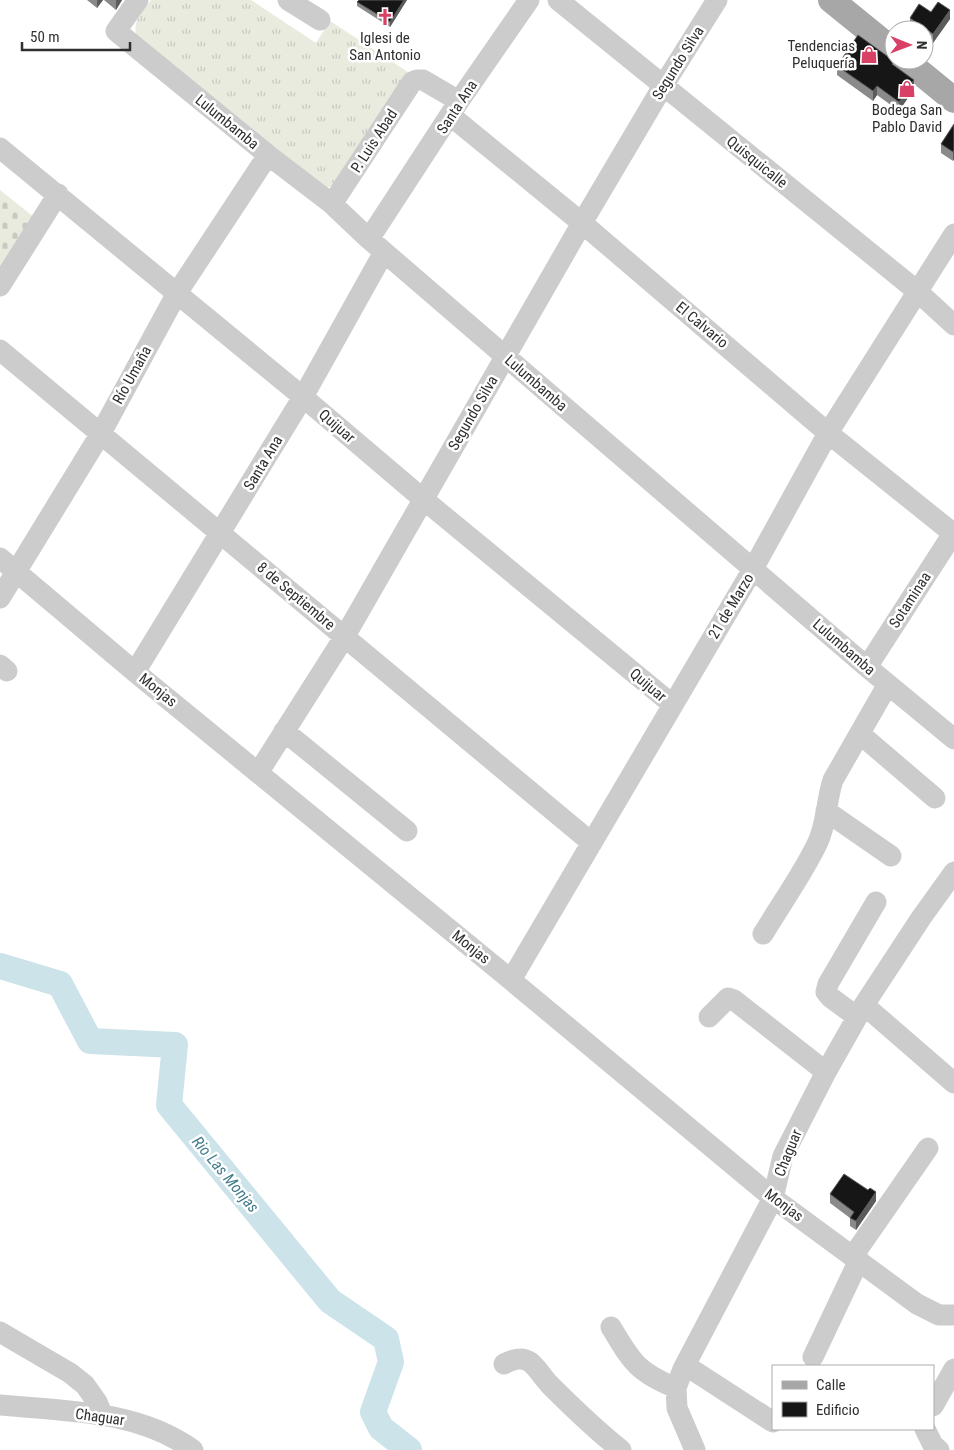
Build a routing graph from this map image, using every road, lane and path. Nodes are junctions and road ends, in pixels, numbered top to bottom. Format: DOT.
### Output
graph roads {
  1 [pos="138,0"];
  2 [pos="288,0"];
  3 [pos="529,0"];
  4 [pos="558,0"];
  5 [pos="717,0"];
  6 [pos="832,0"];
  7 [pos="320,20"];
  8 [pos="884,43"];
  9 [pos="917,70"];
  10 [pos="417,80"];
  11 [pos="663,86"];
  12 [pos="954,100"];
  13 [pos="455,108"];
  14 [pos="0,148"];
  15 [pos="268,155"];
  16 [pos="58,194"];
  17 [pos="332,204"];
  18 [pos="582,223"];
  19 [pos="954,234"];
  20 [pos="377,246"];
  21 [pos="0,286"];
  22 [pos="917,291"];
  23 [pos="177,293"];
  24 [pos="954,325"];
  25 [pos="0,350"];
  26 [pos="505,356"];
  27 [pos="303,397"];
  28 [pos="828,432"];
  29 [pos="101,433"];
  30 [pos="423,499"];
  31 [pos="220,533"];
  32 [pos="954,533"];
  33 [pos="0,558"];
  34 [pos="753,569"];
  35 [pos="16,572"];
  36 [pos="0,598"];
  37 [pos="345,636"];
  38 [pos="867,667"];
  39 [pos="135,672"];
  40 [pos="888,684"];
  41 [pos="673,705"];
  42 [pos="284,732"];
  43 [pos="860,734"];
  44 [pos="954,739"];
  45 [pos="258,773"];
  46 [pos="935,798"];
  47 [pos="826,811"];
  48 [pos="407,831"];
  49 [pos="592,843"];
  50 [pos="891,856"];
  51 [pos="954,872"];
  52 [pos="876,902"];
  53 [pos="763,934"];
  54 [pos="511,980"];
  55 [pos="861,1011"];
  56 [pos="709,1017"];
  57 [pos="826,1072"];
  58 [pos="954,1083"];
  59 [pos="928,1148"];
  60 [pos="773,1198"];
  61 [pos="856,1258"];
  62 [pos="954,1315"];
  63 [pos="611,1327"];
  64 [pos="0,1332"];
  65 [pos="813,1357"];
  66 [pos="504,1364"];
  67 [pos="685,1364"];
  68 [pos="954,1369"];
  69 [pos="676,1388"];
  70 [pos="934,1404"];
  71 [pos="0,1405"];
  72 [pos="103,1416"];
  73 [pos="772,1421"];
  74 [pos="925,1430"];
  75 [pos="193,1450"];
  76 [pos="621,1450"];
  77 [pos="695,1450"];
  78 [pos="939,1450"];
  1 -- 15 [label="street, Lulumbamba"];
  2 -- 7 [label="street"];
  3 -- 13 [label="street, Santa Ana"];
  4 -- 11 [label="street, Quisquicalle"];
  5 -- 11 [label="street, Segundo Silva"];
  6 -- 8 [label="main road"];
  9 -- 12 [label="main road"];
  10 -- 13 [label="street, El Calvario"];
  10 -- 17 [label="street, P. Luis Abad"];
  11 -- 18 [label="street, Segundo Silva"];
  11 -- 22 [label="street, Quisquicalle"];
  13 -- 18 [label="street, El Calvario"];
  13 -- 20 [label="street, Santa Ana"];
  14 -- 16 [label="street, Quijuar"];
  15 -- 17 [label="street, Lulumbamba"];
  15 -- 23 [label="street, Río Umaña"];
  16 -- 21 [label="street"];
  16 -- 23 [label="street, Quijuar"];
  17 -- 20 [label="street, Lulumbamba"];
  18 -- 26 [label="street, Segundo Silva"];
  18 -- 28 [label="street, El Calvario"];
  19 -- 22 [label="street, 21 de Marzo"];
  20 -- 26 [label="street, Lulumbamba"];
  20 -- 27 [label="street, Santa Ana"];
  22 -- 24 [label="street, Quisquicalle"];
  22 -- 28 [label="street, 21 de Marzo"];
  23 -- 27 [label="street, Quijuar"];
  23 -- 29 [label="street, Río Umaña"];
  25 -- 29 [label="street, 8 de Septiembre"];
  26 -- 30 [label="street, Segundo Silva"];
  26 -- 34 [label="street, Lulumbamba"];
  27 -- 30 [label="street, Quijuar"];
  27 -- 31 [label="street, Santa Ana"];
  28 -- 32 [label="street, El Calvario"];
  28 -- 34 [label="street, 21 de Marzo"];
  29 -- 31 [label="street, 8 de Septiembre"];
  29 -- 35 [label="street, Río Umaña"];
  30 -- 37 [label="street, Segundo Silva"];
  30 -- 41 [label="street, Quijuar"];
  31 -- 37 [label="street, 8 de Septiembre"];
  31 -- 39 [label="street, Santa Ana"];
  32 -- 38 [label="street, Sotaminaa"];
  33 -- 35 [label="street, Monjas"];
  34 -- 38 [label="street, Lulumbamba"];
  34 -- 41 [label="street, 21 de Marzo"];
  35 -- 36 [label="street, Río Umaña"];
  35 -- 39 [label="street, Monjas"];
  37 -- 42 [label="street, Segundo Silva"];
  37 -- 49 [label="street, 8 de Septiembre"];
  38 -- 40 [label="street, Lulumbamba"];
  39 -- 45 [label="street, Monjas"];
  40 -- 43 [label="street"];
  40 -- 44 [label="street, Lulumbamba"];
  41 -- 49 [label="street, 21 de Marzo"];
  42 -- 45 [label="street, Segundo Silva"];
  42 -- 48 [label="street"];
  43 -- 46 [label="street"];
  43 -- 47 [label="street"];
  45 -- 54 [label="street, Monjas"];
  47 -- 50 [label="street"];
  47 -- 53 [label="street"];
  49 -- 54 [label="street, 21 de Marzo"];
  51 -- 55 [label="street, Chaguar"];
  52 -- 55 [label="street"];
  54 -- 60 [label="street, Monjas"];
  55 -- 57 [label="street, Chaguar"];
  55 -- 58 [label="street"];
  56 -- 57 [label="street"];
  57 -- 60 [label="street, Chaguar"];
  59 -- 61 [label="street"];
  60 -- 61 [label="street, Monjas"];
  60 -- 67 [label="street, Chaguar"];
  61 -- 62 [label="street, Monjas"];
  61 -- 65 [label="street"];
  63 -- 69 [label="street"];
  64 -- 72 [label="street"];
  66 -- 76 [label="street"];
  67 -- 69 [label="street, Chaguar"];
  67 -- 73 [label="street"];
  68 -- 70 [label="street"];
  69 -- 77 [label="street, Chaguar"];
  71 -- 72 [label="street, Chaguar"];
  72 -- 75 [label="street, Chaguar"];
  74 -- 78 [label="street"];
}
